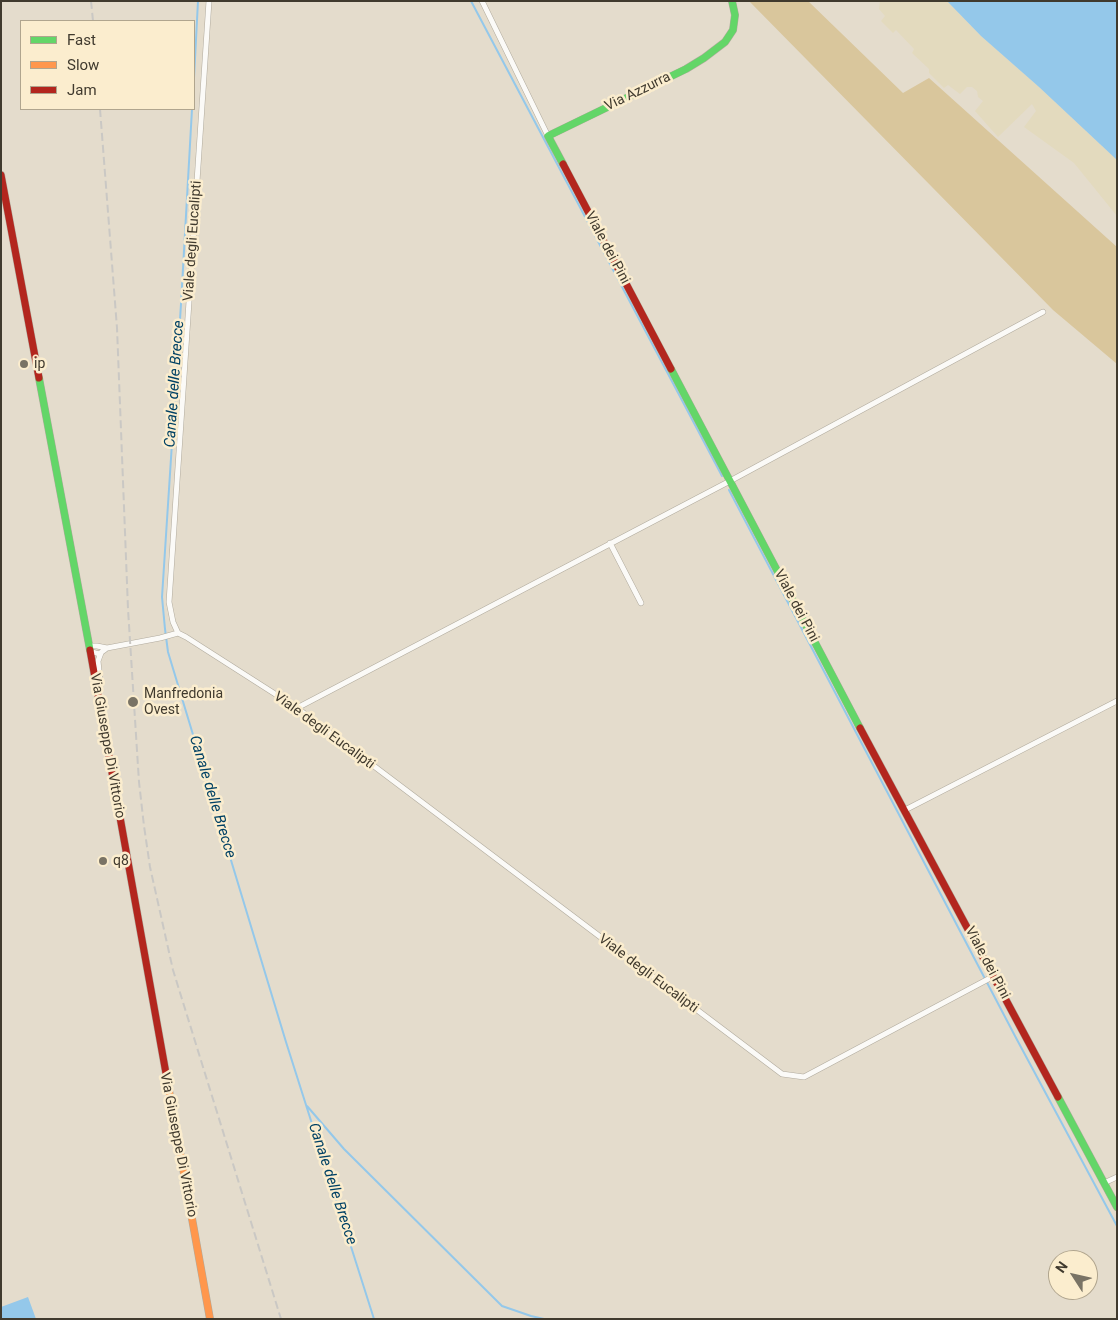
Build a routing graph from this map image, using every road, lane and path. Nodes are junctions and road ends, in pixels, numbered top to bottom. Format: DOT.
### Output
graph roads {
  1 [pos="209,1"];
  2 [pos="482,1"];
  3 [pos="732,1"];
  4 [pos="548,136"];
  5 [pos="1,175"];
  6 [pos="1043,312"];
  7 [pos="730,481"];
  8 [pos="610,543"];
  9 [pos="641,603"];
  10 [pos="175,634"];
  11 [pos="89,648"];
  12 [pos="107,648"];
  13 [pos="101,653"];
  14 [pos="97,688"];
  15 [pos="1117,701"];
  16 [pos="297,708"];
  17 [pos="905,810"];
  18 [pos="992,977"];
  19 [pos="1117,1177"];
  20 [pos="1104,1183"];
  21 [pos="1117,1207"];
  22 [pos="210,1319"];
  1 -- 10 [label="street, Viale degli Eucalipti"];
  2 -- 4 [label="street, Viale dei Pini"];
  3 -- 4 [label="street, Via Azzurra"];
  4 -- 7 [label="street, Viale dei Pini"];
  5 -- 11 [label="street, Via Giuseppe Di Vittorio"];
  6 -- 7 [label="street"];
  7 -- 8 [label="street"];
  7 -- 17 [label="street, Viale dei Pini"];
  8 -- 9 [label="street"];
  8 -- 16 [label="street"];
  10 -- 12 [label="street"];
  10 -- 16 [label="street, Viale degli Eucalipti"];
  11 -- 12 [label="street"];
  11 -- 13 [label="street"];
  11 -- 14 [label="street, Via Giuseppe Di Vittorio"];
  12 -- 13 [label="street"];
  13 -- 14 [label="street"];
  14 -- 22 [label="street, Via Giuseppe Di Vittorio"];
  15 -- 17 [label="street"];
  16 -- 18 [label="street, Viale degli Eucalipti"];
  17 -- 18 [label="street, Viale dei Pini"];
  18 -- 20 [label="street, Viale dei Pini"];
  19 -- 20 [label="street"];
  20 -- 21 [label="street, Viale dei Pini"];
}
